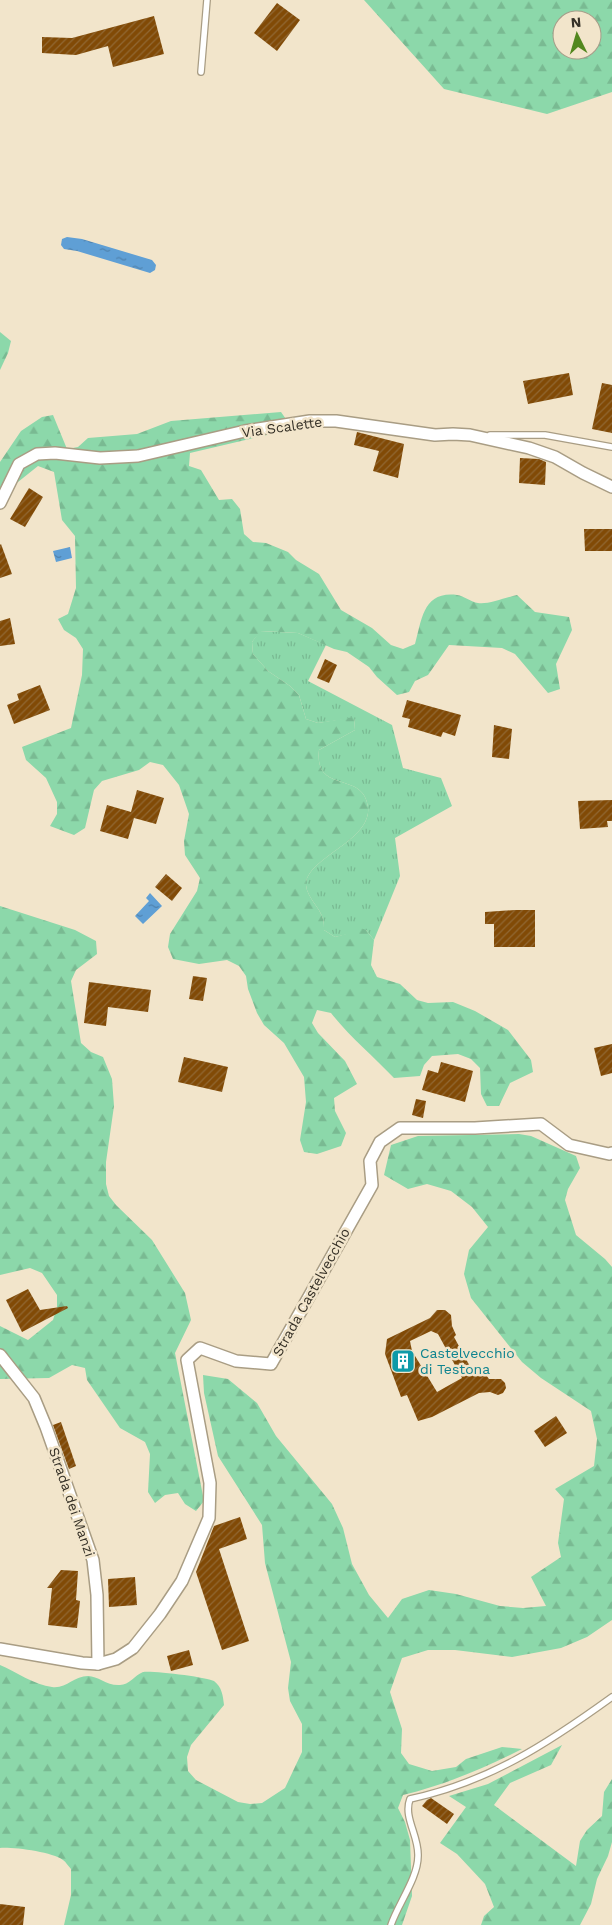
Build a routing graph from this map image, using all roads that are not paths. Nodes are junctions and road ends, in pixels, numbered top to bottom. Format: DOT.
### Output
graph roads {
  1 [pos="207,0"];
  2 [pos="201,72"];
  3 [pos="470,435"];
  4 [pos="612,447"];
  5 [pos="612,487"];
  6 [pos="0,503"];
  7 [pos="612,1153"];
  8 [pos="0,1355"];
  9 [pos="0,1649"];
  10 [pos="98,1664"];
  11 [pos="612,1697"];
  12 [pos="391,1925"];
  1 -- 2 [label="lane"];
  3 -- 4 [label="lane"];
  3 -- 5 [label="street, Via Scalette"];
  3 -- 6 [label="street, Via Scalette"];
  7 -- 10 [label="street, Strada Castelvecchio"];
  8 -- 10 [label="street, Strada dei Manzi"];
  9 -- 10 [label="street, Strada Castelvecchio"];
  11 -- 12 [label="lane"];
}
